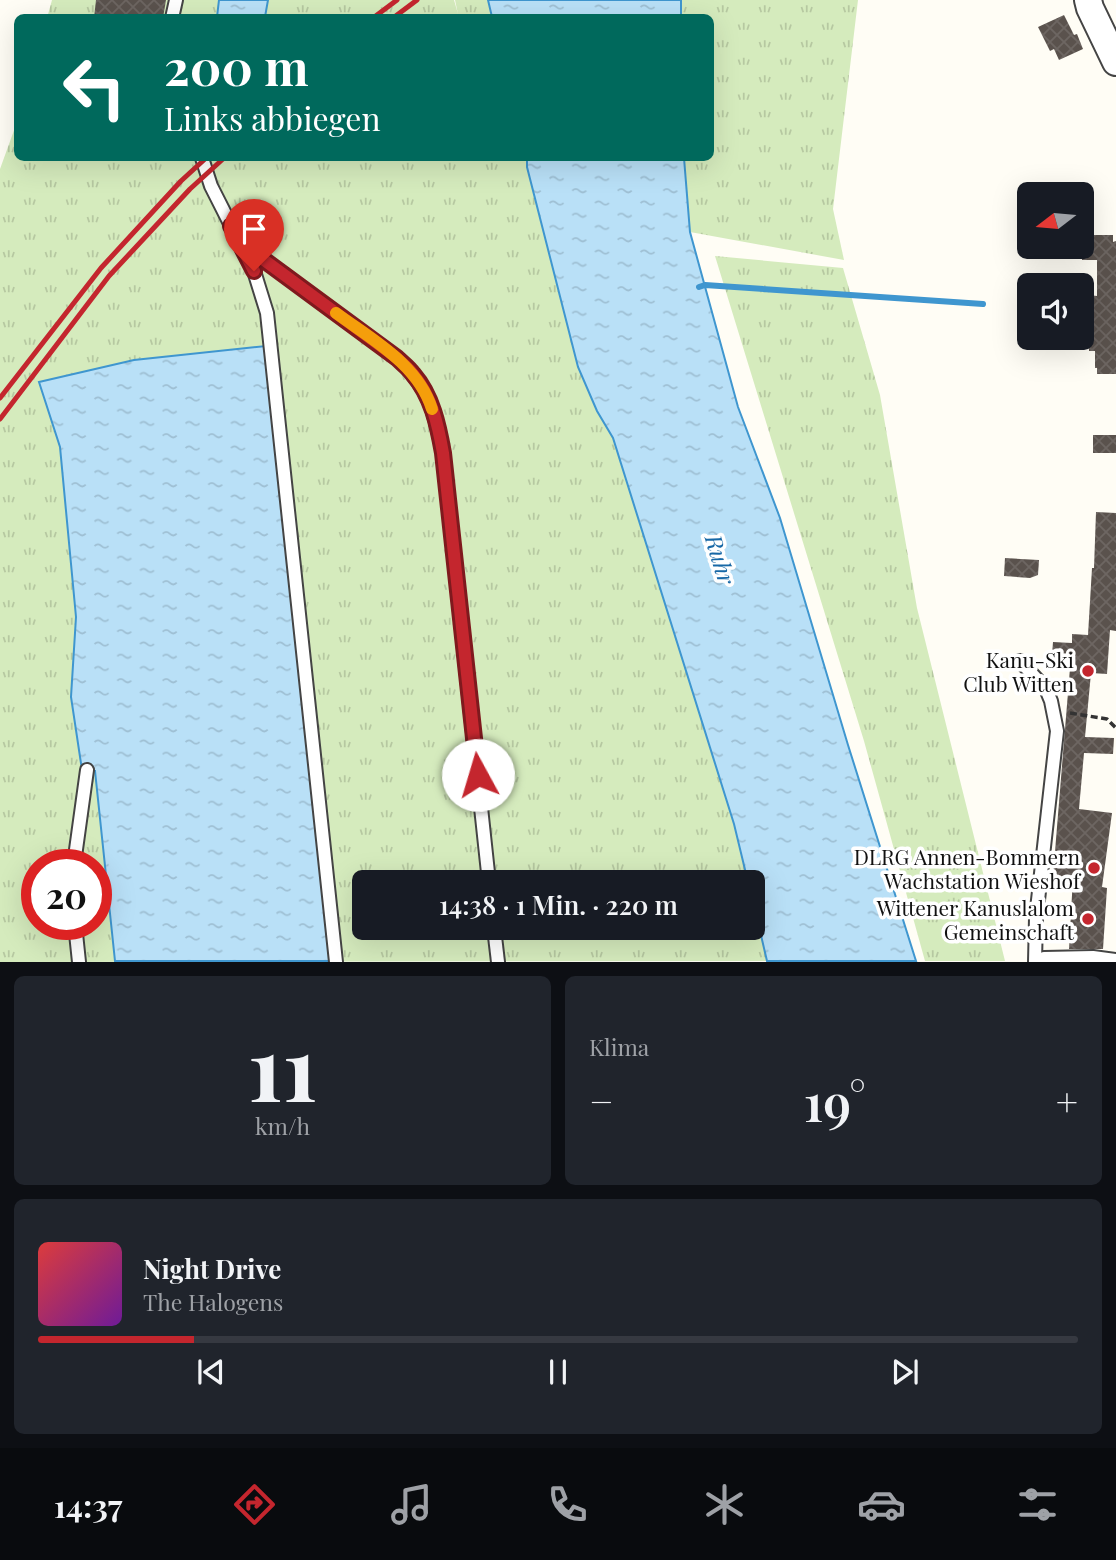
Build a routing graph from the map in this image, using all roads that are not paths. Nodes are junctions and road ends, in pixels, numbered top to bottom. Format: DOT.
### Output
graph roads {
  1 [pos="1088,0"];
  2 [pos="1116,62"];
  3 [pos="203,161"];
  4 [pos="231,226"];
  5 [pos="1020,661"];
  6 [pos="88,770"];
  7 [pos="76,849"];
  8 [pos="488,870"];
  9 [pos="77,940"];
  10 [pos="495,940"];
  11 [pos="1116,960"];
  12 [pos="79,961"];
  13 [pos="336,961"];
  14 [pos="498,961"];
  15 [pos="1036,961"];
  1 -- 2 [label="street"];
  3 -- 4 [label="lane"];
  4 -- 8 [label="lane"];
  4 -- 13 [label="lane"];
  5 -- 15 [label="lane"];
  6 -- 7 [label="lane"];
  9 -- 12 [label="lane"];
  10 -- 14 [label="lane"];
  11 -- 15 [label="lane"];
}
